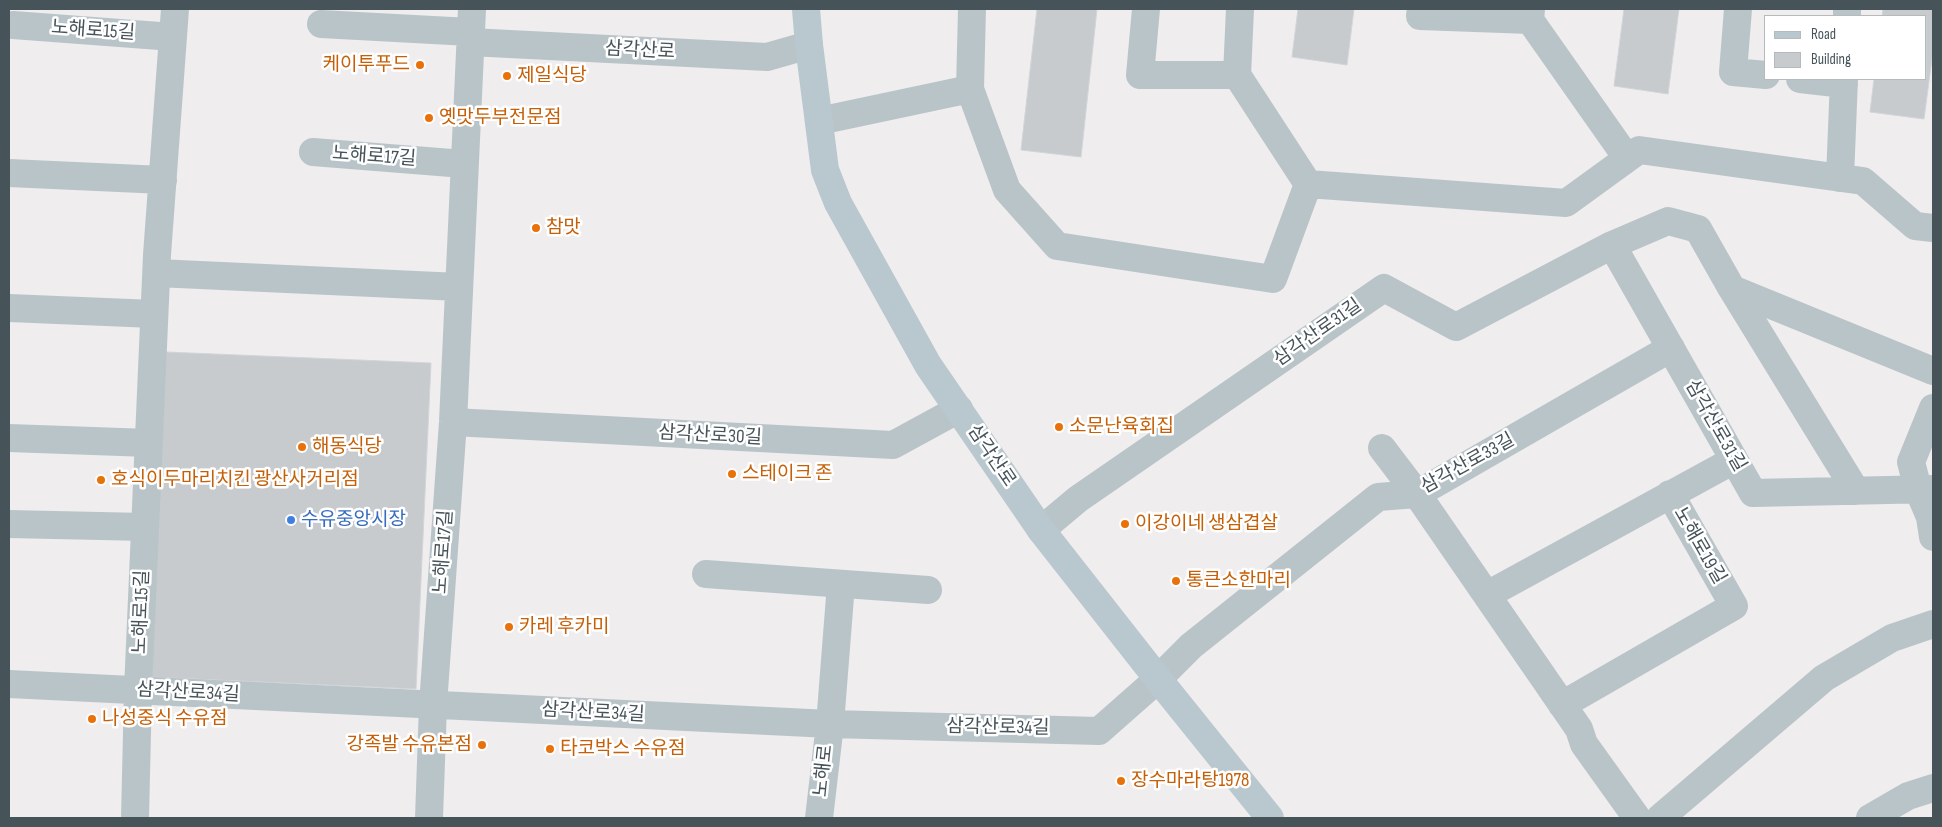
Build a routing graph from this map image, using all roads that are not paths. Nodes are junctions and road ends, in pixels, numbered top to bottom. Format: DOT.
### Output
graph roads {
  1 [pos="175,9"];
  2 [pos="806,9"];
  3 [pos="972,9"];
  4 [pos="1146,9"];
  5 [pos="1240,9"];
  6 [pos="1421,9"];
  7 [pos="1738,9"];
  8 [pos="1530,15"];
  9 [pos="321,24"];
  10 [pos="13,25"];
  11 [pos="471,28"];
  12 [pos="173,37"];
  13 [pos="809,46"];
  14 [pos="1237,75"];
  15 [pos="1764,75"];
  16 [pos="1822,80"];
  17 [pos="1844,81"];
  18 [pos="970,89"];
  19 [pos="819,121"];
  20 [pos="313,152"];
  21 [pos="1627,158"];
  22 [pos="464,164"];
  23 [pos="9,173"];
  24 [pos="1840,178"];
  25 [pos="163,180"];
  26 [pos="1308,184"];
  27 [pos="1933,228"];
  28 [pos="1612,245"];
  29 [pos="156,273"];
  30 [pos="459,287"];
  31 [pos="1732,288"];
  32 [pos="9,308"];
  33 [pos="154,314"];
  34 [pos="1671,348"];
  35 [pos="1933,371"];
  36 [pos="1933,408"];
  37 [pos="959,409"];
  38 [pos="453,422"];
  39 [pos="9,438"];
  40 [pos="149,443"];
  41 [pos="1382,448"];
  42 [pos="1734,460"];
  43 [pos="1926,489"];
  44 [pos="1856,491"];
  45 [pos="1417,494"];
  46 [pos="1670,494"];
  47 [pos="9,524"];
  48 [pos="145,527"];
  49 [pos="1041,530"];
  50 [pos="1933,537"];
  51 [pos="706,574"];
  52 [pos="841,584"];
  53 [pos="928,590"];
  54 [pos="1487,596"];
  55 [pos="1933,624"];
  56 [pos="1158,679"];
  57 [pos="9,684"];
  58 [pos="138,690"];
  59 [pos="433,705"];
  60 [pos="1562,705"];
  61 [pos="830,724"];
  62 [pos="1933,788"];
  63 [pos="135,818"];
  64 [pos="428,818"];
  65 [pos="819,818"];
  66 [pos="1270,818"];
  67 [pos="1638,818"];
  68 [pos="1660,818"];
  69 [pos="1870,818"];
  1 -- 12 [label="street, 노해로15길"];
  2 -- 13 [label="street, 삼각산로"];
  3 -- 18 [label="street"];
  4 -- 14 [label="street"];
  5 -- 14 [label="street"];
  6 -- 8 [label="street"];
  7 -- 15 [label="street"];
  8 -- 21 [label="street"];
  9 -- 11 [label="street"];
  10 -- 12 [label="street, 노해로15길"];
  11 -- 13 [label="street, 삼각산로"];
  11 -- 22 [label="street, 노해로17길"];
  12 -- 25 [label="street, 노해로15길"];
  13 -- 19 [label="street, 삼각산로"];
  14 -- 26 [label="street"];
  16 -- 17 [label="street"];
  17 -- 24 [label="street"];
  18 -- 19 [label="street"];
  18 -- 26 [label="street"];
  19 -- 37 [label="street, 삼각산로"];
  20 -- 22 [label="street, 노해로17길"];
  21 -- 24 [label="street"];
  21 -- 26 [label="street"];
  22 -- 30 [label="street, 노해로17길"];
  23 -- 25 [label="street"];
  24 -- 27 [label="street"];
  25 -- 29 [label="street, 노해로15길"];
  28 -- 31 [label="street, 삼각산로31길"];
  28 -- 34 [label="street, 삼각산로31길"];
  28 -- 49 [label="street, 삼각산로31길"];
  29 -- 30 [label="street"];
  29 -- 33 [label="street, 노해로15길"];
  30 -- 38 [label="street, 노해로17길"];
  31 -- 35 [label="street"];
  31 -- 44 [label="street, 삼각산로31길"];
  32 -- 33 [label="street"];
  33 -- 40 [label="street, 노해로15길"];
  34 -- 42 [label="street, 삼각산로31길"];
  34 -- 45 [label="street, 삼각산로33길"];
  36 -- 43 [label="street"];
  37 -- 38 [label="street, 삼각산로30길"];
  37 -- 49 [label="street, 삼각산로"];
  38 -- 59 [label="street, 노해로17길"];
  39 -- 40 [label="street"];
  40 -- 48 [label="street, 노해로15길"];
  41 -- 45 [label="street"];
  42 -- 44 [label="street, 삼각산로31길"];
  42 -- 46 [label="street"];
  43 -- 44 [label="street, 삼각산로31길"];
  43 -- 50 [label="street"];
  45 -- 54 [label="street"];
  45 -- 56 [label="street, 삼각산로33길"];
  46 -- 54 [label="street, 노해로19길"];
  46 -- 60 [label="street, 노해로19길"];
  47 -- 48 [label="street"];
  48 -- 58 [label="street, 노해로15길"];
  49 -- 56 [label="street, 삼각산로"];
  51 -- 52 [label="street"];
  52 -- 53 [label="street"];
  52 -- 61 [label="street, 노해로"];
  54 -- 60 [label="street"];
  55 -- 68 [label="street"];
  56 -- 61 [label="street, 삼각산로34길"];
  56 -- 66 [label="street, 삼각산로"];
  57 -- 58 [label="street, 삼각산로34길"];
  58 -- 59 [label="street, 삼각산로34길"];
  58 -- 63 [label="street, 노해로15길"];
  59 -- 61 [label="street, 삼각산로34길"];
  59 -- 64 [label="street, 노해로17길"];
  60 -- 67 [label="street"];
  61 -- 65 [label="street, 노해로"];
  62 -- 69 [label="street"];
}
